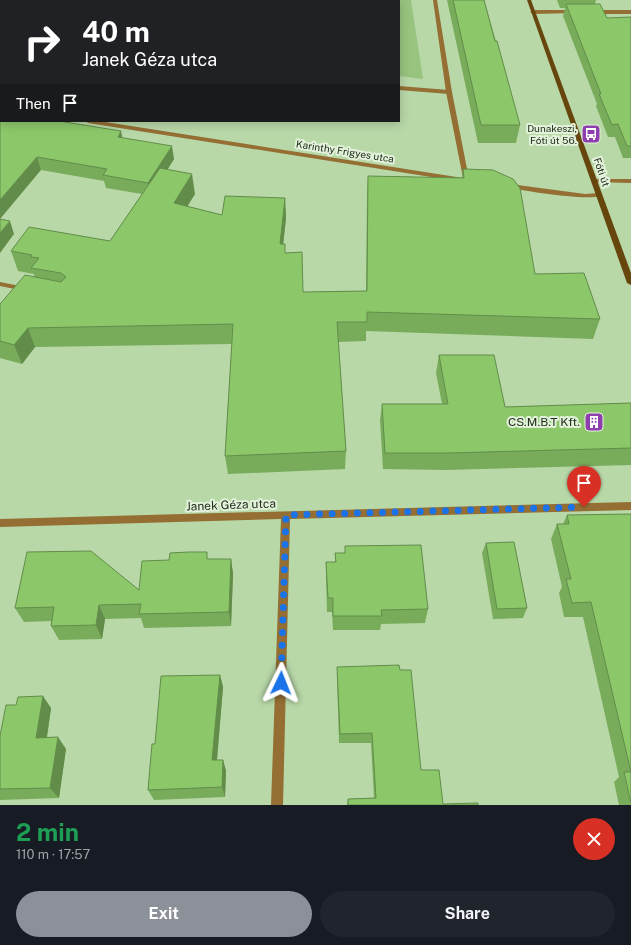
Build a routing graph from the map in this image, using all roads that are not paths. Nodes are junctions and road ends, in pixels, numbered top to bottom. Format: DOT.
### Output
graph roads {
  1 [pos="435,0"];
  2 [pos="529,0"];
  3 [pos="533,12"];
  4 [pos="578,12"];
  5 [pos="586,12"];
  6 [pos="631,12"];
  7 [pos="400,88"];
  8 [pos="450,92"];
  9 [pos="94,122"];
  10 [pos="466,180"];
  11 [pos="474,181"];
  12 [pos="594,181"];
  13 [pos="631,181"];
  14 [pos="506,185"];
  15 [pos="599,195"];
  16 [pos="631,283"];
  17 [pos="0,284"];
  18 [pos="30,290"];
  19 [pos="631,506"];
  20 [pos="286,515"];
  21 [pos="0,523"];
  22 [pos="277,805"];
  1 -- 8 [label="street"];
  2 -- 3 [label="main road, Fóti út"];
  3 -- 4 [label="street"];
  3 -- 12 [label="main road, Fóti út"];
  5 -- 6 [label="street"];
  7 -- 8 [label="street"];
  8 -- 10 [label="street"];
  9 -- 10 [label="street, Karinthy Frigyes utca"];
  10 -- 11 [label="street, Karinthy Frigyes utca"];
  12 -- 13 [label="street"];
  12 -- 15 [label="main road, Fóti út"];
  14 -- 15 [label="street"];
  15 -- 16 [label="main road, Fóti út"];
  17 -- 18 [label="street"];
  19 -- 20 [label="street, Janek Géza utca"];
  20 -- 21 [label="street, Janek Géza utca"];
  20 -- 22 [label="street"];
}
